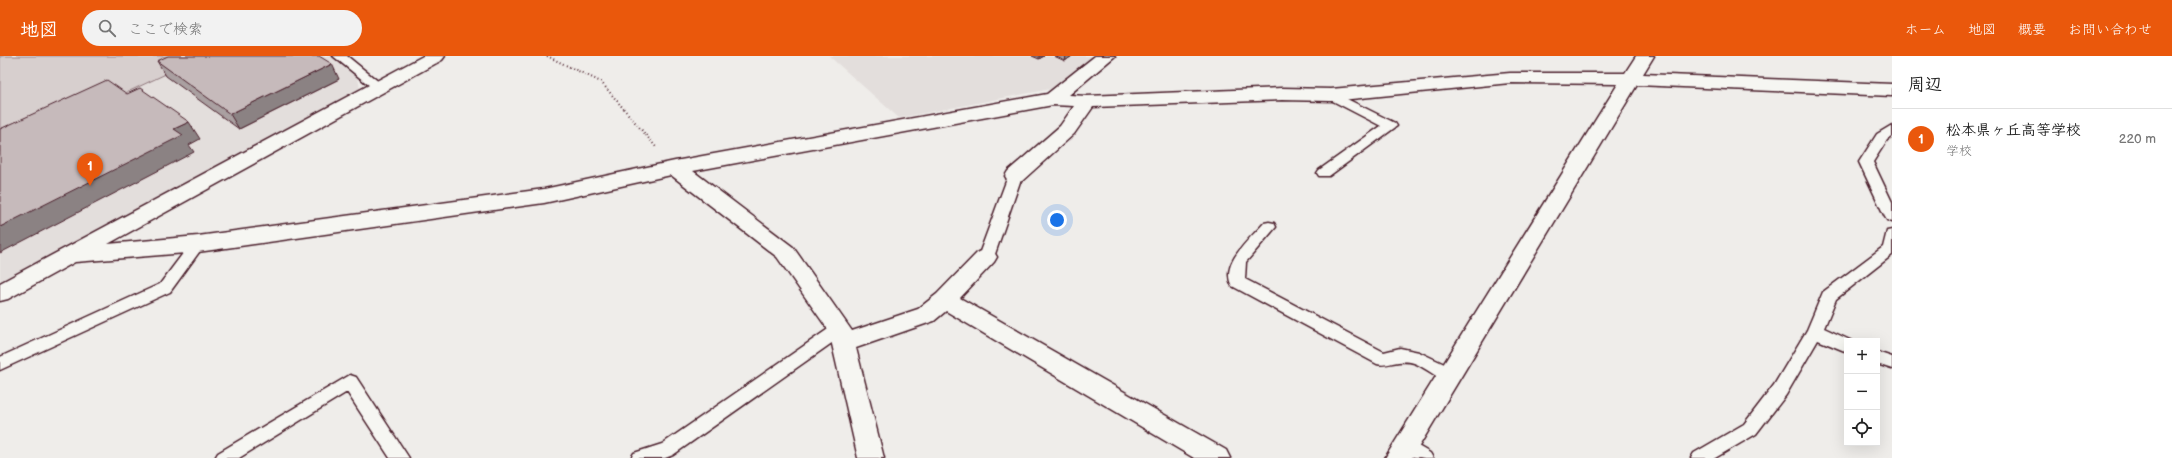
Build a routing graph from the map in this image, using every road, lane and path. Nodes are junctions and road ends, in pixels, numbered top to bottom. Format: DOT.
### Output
graph roads {
  1 [pos="339,56"];
  2 [pos="436,56"];
  3 [pos="547,56"];
  4 [pos="1106,56"];
  5 [pos="1645,56"];
  6 [pos="1633,79"];
  7 [pos="379,87"];
  8 [pos="1892,90"];
  9 [pos="1331,95"];
  10 [pos="1053,100"];
  11 [pos="1087,102"];
  12 [pos="1892,129"];
  13 [pos="675,168"];
  14 [pos="1324,173"];
  15 [pos="1015,176"];
  16 [pos="1892,217"];
  17 [pos="1269,227"];
  18 [pos="1892,235"];
  19 [pos="198,244"];
  20 [pos="68,255"];
  21 [pos="986,257"];
  22 [pos="0,293"];
  23 [pos="945,300"];
  24 [pos="1815,331"];
  25 [pos="842,336"];
  26 [pos="1844,345"];
  27 [pos="1880,359"];
  28 [pos="1892,363"];
  29 [pos="0,364"];
  30 [pos="1450,375"];
  31 [pos="1402,452"];
  32 [pos="224,458"];
  33 [pos="400,458"];
  34 [pos="640,458"];
  35 [pos="871,458"];
  36 [pos="1217,458"];
  37 [pos="1424,458"];
  38 [pos="1700,458"];
  1 -- 7 [label="lane"];
  2 -- 7 [label="street"];
  3 -- 13 [label="path"];
  4 -- 10 [label="street"];
  5 -- 6 [label="street"];
  6 -- 8 [label="street"];
  6 -- 9 [label="street"];
  6 -- 30 [label="street"];
  7 -- 20 [label="street"];
  9 -- 11 [label="street"];
  9 -- 14 [label="lane"];
  10 -- 11 [label="street"];
  10 -- 13 [label="street"];
  11 -- 15 [label="street"];
  12 -- 16 [label="lane"];
  13 -- 19 [label="street"];
  13 -- 25 [label="street"];
  15 -- 21 [label="lane"];
  17 -- 30 [label="lane"];
  18 -- 24 [label="lane"];
  19 -- 20 [label="street"];
  19 -- 29 [label="lane"];
  20 -- 22 [label="street"];
  21 -- 23 [label="street"];
  23 -- 25 [label="street"];
  23 -- 36 [label="street"];
  24 -- 26 [label="lane"];
  24 -- 38 [label="lane"];
  25 -- 34 [label="lane"];
  25 -- 35 [label="street"];
  27 -- 28 [label="lane"];
  30 -- 31 [label="street"];
  31 -- 37 [label="lane"];
  32 -- 33 [label="lane"];
}
